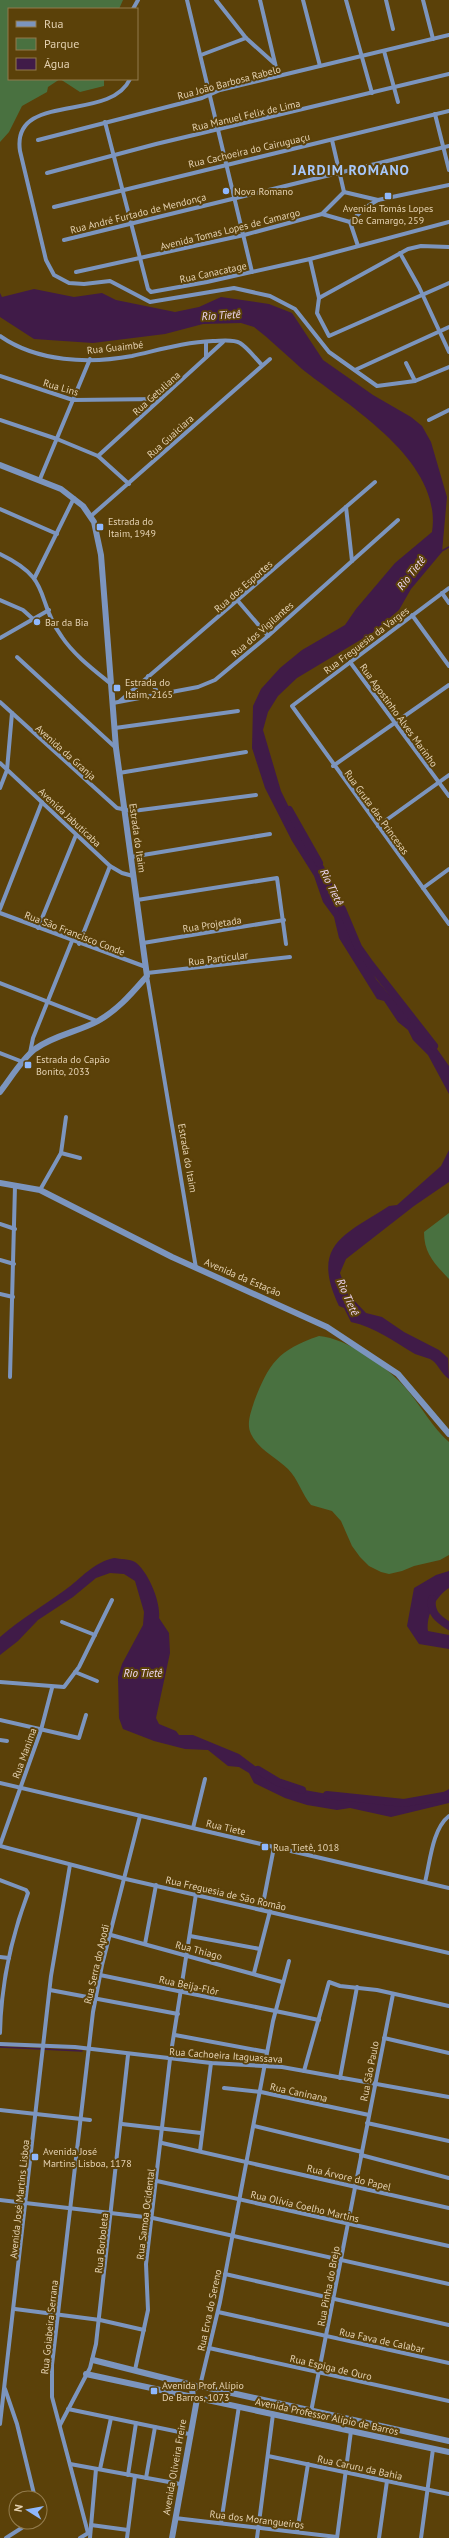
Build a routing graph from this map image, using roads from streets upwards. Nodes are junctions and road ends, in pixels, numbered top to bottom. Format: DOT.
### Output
graph roads {
  1 [pos="187,0"];
  2 [pos="216,0"];
  3 [pos="260,0"];
  4 [pos="303,0"];
  5 [pos="346,0"];
  6 [pos="386,0"];
  7 [pos="423,0"];
  8 [pos="393,29"];
  9 [pos="449,35"];
  10 [pos="246,38"];
  11 [pos="433,39"];
  12 [pos="384,51"];
  13 [pos="201,55"];
  14 [pos="362,56"];
  15 [pos="275,64"];
  16 [pos="320,66"];
  17 [pos="449,74"];
  18 [pos="278,76"];
  19 [pos="129,80"];
  20 [pos="394,87"];
  21 [pos="372,93"];
  22 [pos="211,94"];
  23 [pos="398,102"];
  24 [pos="449,111"];
  25 [pos="435,114"];
  26 [pos="105,122"];
  27 [pos="219,129"];
  28 [pos="38,140"];
  29 [pos="332,140"];
  30 [pos="449,146"];
  31 [pos="443,148"];
  32 [pos="113,155"];
  33 [pos="227,164"];
  34 [pos="449,170"];
  35 [pos="340,171"];
  36 [pos="47,173"];
  37 [pos="449,185"];
  38 [pos="123,189"];
  39 [pos="344,192"];
  40 [pos="235,198"];
  41 [pos="365,198"];
  42 [pos="378,200"];
  43 [pos="331,206"];
  44 [pos="54,207"];
  45 [pos="366,207"];
  46 [pos="322,214"];
  47 [pos="333,215"];
  48 [pos="131,222"];
  49 [pos="350,222"];
  50 [pos="449,222"];
  51 [pos="244,235"];
  52 [pos="64,240"];
  53 [pos="358,246"];
  54 [pos="449,247"];
  55 [pos="400,254"];
  56 [pos="140,258"];
  57 [pos="310,258"];
  58 [pos="76,272"];
  59 [pos="252,272"];
  60 [pos="449,283"];
  61 [pos="422,295"];
  62 [pos="319,298"];
  63 [pos="449,327"];
  64 [pos="439,332"];
  65 [pos="0,336"];
  66 [pos="224,341"];
  67 [pos="206,342"];
  68 [pos="449,352"];
  69 [pos="206,357"];
  70 [pos="90,359"];
  71 [pos="270,359"];
  72 [pos="406,363"];
  73 [pos="260,366"];
  74 [pos="449,367"];
  75 [pos="355,370"];
  76 [pos="0,376"];
  77 [pos="415,381"];
  78 [pos="160,399"];
  79 [pos="73,400"];
  80 [pos="143,400"];
  81 [pos="449,410"];
  82 [pos="147,411"];
  83 [pos="0,420"];
  84 [pos="429,420"];
  85 [pos="57,439"];
  86 [pos="98,456"];
  87 [pos="0,465"];
  88 [pos="40,479"];
  89 [pos="375,482"];
  90 [pos="129,484"];
  91 [pos="74,498"];
  92 [pos="346,507"];
  93 [pos="0,509"];
  94 [pos="91,516"];
  95 [pos="398,520"];
  96 [pos="57,534"];
  97 [pos="0,554"];
  98 [pos="352,561"];
  99 [pos="35,577"];
  100 [pos="449,588"];
  101 [pos="442,593"];
  102 [pos="0,600"];
  103 [pos="238,601"];
  104 [pos="449,603"];
  105 [pos="49,610"];
  106 [pos="412,615"];
  107 [pos="33,619"];
  108 [pos="268,636"];
  109 [pos="0,638"];
  110 [pos="17,657"];
  111 [pos="350,662"];
  112 [pos="449,666"];
  113 [pos="148,676"];
  114 [pos="111,684"];
  115 [pos="449,684"];
  116 [pos="159,695"];
  117 [pos="0,702"];
  118 [pos="120,702"];
  119 [pos="113,703"];
  120 [pos="293,707"];
  121 [pos="238,711"];
  122 [pos="12,713"];
  123 [pos="395,722"];
  124 [pos="115,728"];
  125 [pos="116,748"];
  126 [pos="246,752"];
  127 [pos="0,763"];
  128 [pos="334,766"];
  129 [pos="7,770"];
  130 [pos="120,773"];
  131 [pos="449,775"];
  132 [pos="439,782"];
  133 [pos="0,788"];
  134 [pos="256,795"];
  135 [pos="449,796"];
  136 [pos="42,802"];
  137 [pos="124,810"];
  138 [pos="378,826"];
  139 [pos="270,834"];
  140 [pos="76,835"];
  141 [pos="131,857"];
  142 [pos="110,866"];
  143 [pos="449,869"];
  144 [pos="133,876"];
  145 [pos="423,888"];
  146 [pos="137,900"];
  147 [pos="0,909"];
  148 [pos="0,913"];
  149 [pos="284,920"];
  150 [pos="449,924"];
  151 [pos="38,928"];
  152 [pos="72,941"];
  153 [pos="142,943"];
  154 [pos="79,944"];
  155 [pos="286,944"];
  156 [pos="290,957"];
  157 [pos="147,972"];
  158 [pos="0,983"];
  159 [pos="48,1002"];
  160 [pos="97,1021"];
  161 [pos="0,1053"];
  162 [pos="30,1054"];
  163 [pos="23,1062"];
  164 [pos="0,1092"];
  165 [pos="66,1117"];
  166 [pos="61,1153"];
  167 [pos="80,1158"];
  168 [pos="0,1183"];
  169 [pos="15,1186"];
  170 [pos="40,1190"];
  171 [pos="0,1224"];
  172 [pos="15,1229"];
  173 [pos="0,1260"];
  174 [pos="14,1264"];
  175 [pos="196,1268"];
  176 [pos="0,1294"];
  177 [pos="13,1297"];
  178 [pos="10,1377"];
  179 [pos="449,1434"];
  180 [pos="112,1600"];
  181 [pos="62,1622"];
  182 [pos="95,1634"];
  183 [pos="75,1672"];
  184 [pos="96,1681"];
  185 [pos="0,1682"];
  186 [pos="52,1688"];
  187 [pos="86,1715"];
  188 [pos="0,1720"];
  189 [pos="41,1730"];
  190 [pos="0,1740"];
  191 [pos="6,1741"];
  192 [pos="205,1779"];
  193 [pos="0,1783"];
  194 [pos="19,1787"];
  195 [pos="140,1816"];
  196 [pos="449,1816"];
  197 [pos="194,1828"];
  198 [pos="0,1846"];
  199 [pos="274,1847"];
  200 [pos="70,1865"];
  201 [pos="126,1879"];
  202 [pos="0,1880"];
  203 [pos="425,1882"];
  204 [pos="156,1885"];
  205 [pos="449,1888"];
  206 [pos="196,1894"];
  207 [pos="262,1909"];
  208 [pos="270,1911"];
  209 [pos="110,1935"];
  210 [pos="190,1936"];
  211 [pos="145,1944"];
  212 [pos="260,1949"];
  213 [pos="449,1953"];
  214 [pos="187,1954"];
  215 [pos="0,1957"];
  216 [pos="9,1958"];
  217 [pos="288,1961"];
  218 [pos="254,1973"];
  219 [pos="100,1975"];
  220 [pos="282,1982"];
  221 [pos="357,1987"];
  222 [pos="50,1990"];
  223 [pos="182,1991"];
  224 [pos="392,1994"];
  225 [pos="96,1998"];
  226 [pos="1,2000"];
  227 [pos="449,2006"];
  228 [pos="275,2012"];
  229 [pos="178,2014"];
  230 [pos="319,2020"];
  231 [pos="0,2033"];
  232 [pos="174,2035"];
  233 [pos="384,2038"];
  234 [pos="0,2044"];
  235 [pos="44,2047"];
  236 [pos="89,2048"];
  237 [pos="267,2052"];
  238 [pos="449,2053"];
  239 [pos="128,2055"];
  240 [pos="170,2059"];
  241 [pos="211,2063"];
  242 [pos="265,2066"];
  243 [pos="304,2070"];
  244 [pos="340,2078"];
  245 [pos="374,2085"];
  246 [pos="224,2088"];
  247 [pos="261,2092"];
  248 [pos="449,2097"];
  249 [pos="0,2110"];
  250 [pos="36,2115"];
  251 [pos="369,2115"];
  252 [pos="80,2119"];
  253 [pos="90,2120"];
  254 [pos="367,2123"];
  255 [pos="122,2124"];
  256 [pos="254,2126"];
  257 [pos="163,2128"];
  258 [pos="202,2133"];
  259 [pos="449,2141"];
  260 [pos="162,2143"];
  261 [pos="200,2151"];
  262 [pos="362,2154"];
  263 [pos="246,2162"];
  264 [pos="449,2178"];
  265 [pos="157,2182"];
  266 [pos="355,2187"];
  267 [pos="239,2199"];
  268 [pos="0,2200"];
  269 [pos="26,2203"];
  270 [pos="70,2208"];
  271 [pos="449,2208"];
  272 [pos="112,2213"];
  273 [pos="153,2218"];
  274 [pos="348,2224"];
  275 [pos="232,2237"];
  276 [pos="449,2246"];
  277 [pos="341,2261"];
  278 [pos="225,2274"];
  279 [pos="449,2284"];
  280 [pos="334,2299"];
  281 [pos="15,2309"];
  282 [pos="218,2312"];
  283 [pos="58,2314"];
  284 [pos="100,2320"];
  285 [pos="449,2324"];
  286 [pos="144,2330"];
  287 [pos="326,2337"];
  288 [pos="209,2348"];
  289 [pos="93,2360"];
  290 [pos="449,2363"];
  291 [pos="135,2370"];
  292 [pos="320,2373"];
  293 [pos="86,2374"];
  294 [pos="4,2387"];
  295 [pos="200,2387"];
  296 [pos="197,2398"];
  297 [pos="449,2401"];
  298 [pos="239,2406"];
  299 [pos="68,2409"];
  300 [pos="312,2411"];
  301 [pos="273,2414"];
  302 [pos="0,2416"];
  303 [pos="111,2418"];
  304 [pos="309,2422"];
  305 [pos="136,2423"];
  306 [pos="0,2424"];
  307 [pos="60,2426"];
  308 [pos="155,2427"];
  309 [pos="351,2431"];
  310 [pos="189,2434"];
  311 [pos="449,2441"];
  312 [pos="433,2449"];
  313 [pos="449,2452"];
  314 [pos="268,2456"];
  315 [pos="70,2464"];
  316 [pos="308,2464"];
  317 [pos="98,2469"];
  318 [pos="346,2472"];
  319 [pos="128,2475"];
  320 [pos="135,2476"];
  321 [pos="146,2478"];
  322 [pos="387,2480"];
  323 [pos="180,2484"];
  324 [pos="428,2489"];
  325 [pos="33,2490"];
  326 [pos="449,2494"];
  327 [pos="175,2518"];
  328 [pos="221,2523"];
  329 [pos="91,2525"];
  330 [pos="258,2527"];
  331 [pos="19,2530"];
  332 [pos="128,2530"];
  333 [pos="89,2532"];
  334 [pos="297,2532"];
  335 [pos="337,2537"];
  336 [pos="6,2538"];
  337 [pos="80,2538"];
  338 [pos="90,2538"];
  339 [pos="127,2538"];
  340 [pos="172,2538"];
  341 [pos="257,2538"];
  342 [pos="379,2538"];
  343 [pos="421,2538"];
  1 -- 13 [label="street"];
  2 -- 10 [label="street"];
  3 -- 15 [label="street"];
  4 -- 16 [label="street"];
  5 -- 14 [label="street"];
  6 -- 8 [label="street"];
  7 -- 11 [label="street"];
  9 -- 11 [label="street, Rua João Barbosa Rabelo"];
  10 -- 13 [label="street"];
  10 -- 15 [label="street"];
  11 -- 12 [label="street, Rua João Barbosa Rabelo"];
  12 -- 14 [label="street, Rua João Barbosa Rabelo"];
  12 -- 20 [label="street"];
  13 -- 22 [label="street"];
  14 -- 16 [label="street, Rua João Barbosa Rabelo"];
  14 -- 21 [label="street"];
  15 -- 18 [label="street"];
  16 -- 18 [label="street, Rua João Barbosa Rabelo"];
  17 -- 20 [label="street, Rua Manuel Felix de Lima"];
  18 -- 22 [label="street, Rua João Barbosa Rabelo"];
  19 -- 75 [label="street"];
  20 -- 21 [label="street, Rua Manuel Felix de Lima"];
  20 -- 23 [label="street"];
  21 -- 27 [label="street, Rua Manuel Felix de Lima"];
  22 -- 26 [label="street, Rua João Barbosa Rabelo"];
  22 -- 27 [label="street"];
  24 -- 25 [label="street, Rua Cachoeira do Cairuguaçu"];
  25 -- 29 [label="street, Rua Cachoeira do Cairuguaçu"];
  25 -- 31 [label="street"];
  26 -- 28 [label="street, Rua João Barbosa Rabelo"];
  26 -- 32 [label="street, Rua Canacatage"];
  27 -- 32 [label="street, Rua Manuel Felix de Lima"];
  27 -- 33 [label="street"];
  29 -- 33 [label="street, Rua Cachoeira do Cairuguaçu"];
  29 -- 35 [label="street"];
  30 -- 31 [label="street, Rua André Furtado de Mendonça"];
  31 -- 34 [label="street"];
  31 -- 35 [label="street, Rua André Furtado de Mendonça"];
  32 -- 36 [label="street, Rua Manuel Felix de Lima"];
  32 -- 38 [label="street, Rua Canacatage"];
  33 -- 38 [label="street, Rua Cachoeira do Cairuguaçu"];
  33 -- 40 [label="street"];
  35 -- 39 [label="street"];
  35 -- 40 [label="street, Rua André Furtado de Mendonça"];
  37 -- 42 [label="street"];
  38 -- 44 [label="street, Rua Cachoeira do Cairuguaçu"];
  38 -- 48 [label="street, Rua Canacatage"];
  39 -- 41 [label="street"];
  39 -- 43 [label="street, Avenida Tomas Lopes de Camargo"];
  40 -- 48 [label="street, Rua André Furtado de Mendonça"];
  40 -- 51 [label="street"];
  41 -- 42 [label="street"];
  41 -- 45 [label="street"];
  42 -- 45 [label="street"];
  43 -- 46 [label="street, Avenida Tomas Lopes de Camargo"];
  43 -- 47 [label="street"];
  45 -- 49 [label="street"];
  46 -- 47 [label="street, Avenida Tomas Lopes de Camargo"];
  46 -- 51 [label="street, Avenida Tomas Lopes de Camargo"];
  47 -- 49 [label="street, Avenida Tomas Lopes de Camargo"];
  48 -- 52 [label="street, Rua André Furtado de Mendonça"];
  48 -- 56 [label="street, Rua Canacatage"];
  49 -- 53 [label="street"];
  50 -- 53 [label="street, Rua Canacatage"];
  51 -- 56 [label="street, Avenida Tomas Lopes de Camargo"];
  51 -- 59 [label="street"];
  53 -- 57 [label="street, Rua Canacatage"];
  54 -- 55 [label="street"];
  55 -- 61 [label="street"];
  55 -- 62 [label="street"];
  56 -- 58 [label="street, Avenida Tomas Lopes de Camargo"];
  56 -- 59 [label="street, Rua Canacatage"];
  57 -- 59 [label="street, Rua Canacatage"];
  57 -- 62 [label="street"];
  60 -- 61 [label="street"];
  61 -- 62 [label="street"];
  61 -- 64 [label="street"];
  63 -- 64 [label="street"];
  64 -- 68 [label="street"];
  64 -- 75 [label="street"];
  65 -- 70 [label="street, Rua Guaimbé"];
  66 -- 67 [label="street, Rua Guaimbé"];
  66 -- 69 [label="street, Rua Getuliana"];
  66 -- 73 [label="street, Rua Guaimbé"];
  67 -- 69 [label="street"];
  67 -- 70 [label="street, Rua Guaimbé"];
  69 -- 78 [label="street, Rua Getuliana"];
  70 -- 79 [label="street"];
  71 -- 73 [label="street, Rua Guaiciara"];
  72 -- 77 [label="street"];
  73 -- 90 [label="street, Rua Guaiciara"];
  74 -- 77 [label="street"];
  75 -- 77 [label="street"];
  76 -- 79 [label="street, Rua Lins"];
  78 -- 80 [label="street, Rua Lins"];
  78 -- 82 [label="street, Rua Getuliana"];
  79 -- 80 [label="street, Rua Lins"];
  79 -- 85 [label="street"];
  80 -- 82 [label="street"];
  81 -- 84 [label="street"];
  82 -- 86 [label="street, Rua Getuliana"];
  83 -- 85 [label="street"];
  85 -- 86 [label="street"];
  85 -- 88 [label="street"];
  86 -- 90 [label="street"];
  87 -- 88 [label="street, Estrada do Itaim"];
  88 -- 91 [label="street, Estrada do Itaim"];
  89 -- 92 [label="street, Rua dos Esportes"];
  90 -- 94 [label="street, Rua Guaiciara"];
  91 -- 94 [label="street, Estrada do Itaim"];
  91 -- 96 [label="street"];
  92 -- 98 [label="street"];
  92 -- 103 [label="street, Rua dos Esportes"];
  93 -- 96 [label="street"];
  94 -- 114 [label="street, Estrada do Itaim"];
  95 -- 98 [label="street, Rua dos Vigilantes"];
  96 -- 99 [label="street"];
  97 -- 99 [label="street"];
  98 -- 108 [label="street, Rua dos Vigilantes"];
  99 -- 105 [label="street"];
  100 -- 101 [label="street, Rua Freguesia da Varges"];
  101 -- 104 [label="street"];
  101 -- 106 [label="street, Rua Freguesia da Varges"];
  102 -- 107 [label="street"];
  103 -- 108 [label="street"];
  103 -- 113 [label="street, Rua dos Esportes"];
  105 -- 107 [label="street"];
  105 -- 114 [label="street"];
  106 -- 111 [label="street, Rua Freguesia da Varges"];
  106 -- 112 [label="street"];
  107 -- 109 [label="street"];
  108 -- 116 [label="street, Rua dos Vigilantes"];
  110 -- 125 [label="street"];
  111 -- 120 [label="street, Rua Freguesia da Varges"];
  111 -- 123 [label="street, Rua Agostinho Alves Marinho"];
  113 -- 116 [label="street"];
  113 -- 118 [label="street, Rua dos Esportes"];
  114 -- 119 [label="street, Estrada do Itaim"];
  115 -- 123 [label="street"];
  116 -- 118 [label="street, Rua dos Vigilantes"];
  117 -- 122 [label="street, Avenida da Granja"];
  118 -- 119 [label="street, Rua dos Vigilantes"];
  119 -- 124 [label="street, Estrada do Itaim"];
  120 -- 128 [label="street, Rua Gruta das Princesas"];
  121 -- 124 [label="street"];
  122 -- 129 [label="street"];
  122 -- 137 [label="street, Avenida da Granja"];
  123 -- 128 [label="street"];
  123 -- 132 [label="street, Rua Agostinho Alves Marinho"];
  124 -- 125 [label="street, Estrada do Itaim"];
  125 -- 130 [label="street, Estrada do Itaim"];
  126 -- 130 [label="street"];
  127 -- 129 [label="street, Avenida Jabuticaba"];
  128 -- 138 [label="street, Rua Gruta das Princesas"];
  129 -- 133 [label="street"];
  129 -- 136 [label="street, Avenida Jabuticaba"];
  130 -- 137 [label="street, Estrada do Itaim"];
  131 -- 132 [label="street"];
  132 -- 135 [label="street, Rua Agostinho Alves Marinho"];
  132 -- 138 [label="street"];
  134 -- 137 [label="street"];
  136 -- 140 [label="street, Avenida Jabuticaba"];
  136 -- 147 [label="street"];
  137 -- 141 [label="street, Estrada do Itaim"];
  138 -- 145 [label="street, Rua Gruta das Princesas"];
  139 -- 141 [label="street"];
  140 -- 142 [label="street, Avenida Jabuticaba"];
  140 -- 151 [label="street"];
  141 -- 144 [label="street, Estrada do Itaim"];
  142 -- 144 [label="street, Avenida Jabuticaba"];
  142 -- 154 [label="street"];
  143 -- 145 [label="street"];
  144 -- 146 [label="street, Estrada do Itaim"];
  145 -- 150 [label="street, Rua Gruta das Princesas"];
  146 -- 149 [label="street"];
  146 -- 153 [label="street, Estrada do Itaim"];
  148 -- 151 [label="street, Rua São Francisco Conde"];
  149 -- 153 [label="street, Rua Projetada"];
  149 -- 155 [label="street"];
  151 -- 152 [label="street, Rua São Francisco Conde"];
  152 -- 154 [label="street, Rua São Francisco Conde"];
  152 -- 159 [label="street"];
  153 -- 157 [label="street, Estrada do Itaim"];
  154 -- 157 [label="street, Rua São Francisco Conde"];
  156 -- 157 [label="street, Rua Particular"];
  157 -- 160 [label="street"];
  157 -- 175 [label="street, Estrada do Itaim"];
  158 -- 159 [label="street"];
  159 -- 160 [label="street"];
  159 -- 162 [label="street"];
  160 -- 162 [label="street"];
  161 -- 163 [label="street"];
  162 -- 163 [label="street"];
  163 -- 164 [label="street"];
  165 -- 166 [label="street"];
  166 -- 167 [label="street"];
  166 -- 170 [label="street"];
  168 -- 169 [label="street, Avenida da Estação"];
  169 -- 170 [label="street, Avenida da Estação"];
  169 -- 172 [label="street"];
  170 -- 175 [label="street, Avenida da Estação"];
  171 -- 172 [label="street"];
  172 -- 174 [label="street"];
  173 -- 174 [label="street"];
  174 -- 177 [label="street"];
  175 -- 179 [label="street, Avenida da Estação"];
  176 -- 177 [label="street"];
  177 -- 178 [label="street"];
  180 -- 182 [label="street"];
  181 -- 182 [label="street"];
  182 -- 183 [label="street"];
  183 -- 184 [label="street"];
  183 -- 186 [label="street"];
  185 -- 186 [label="street"];
  186 -- 189 [label="street, Rua Manima"];
  187 -- 189 [label="street"];
  188 -- 189 [label="street"];
  189 -- 194 [label="street, Rua Manima"];
  190 -- 191 [label="street"];
  192 -- 197 [label="street"];
  193 -- 194 [label="street, Rua Tiete"];
  194 -- 195 [label="street, Rua Tiete"];
  194 -- 198 [label="street, Rua Manima"];
  195 -- 197 [label="street, Rua Tiete"];
  195 -- 201 [label="street, Rua Serra do Apodi"];
  196 -- 203 [label="street"];
  197 -- 199 [label="street, Rua Tiete"];
  198 -- 200 [label="street, Rua Freguesia de São Romão"];
  199 -- 203 [label="street, Rua Tiete"];
  199 -- 207 [label="street"];
  200 -- 201 [label="street, Rua Freguesia de São Romão"];
  200 -- 222 [label="street"];
  201 -- 204 [label="street, Rua Freguesia de São Romão"];
  201 -- 209 [label="street, Rua Serra do Apodi"];
  202 -- 216 [label="street"];
  203 -- 205 [label="street, Rua Tiete"];
  204 -- 206 [label="street, Rua Freguesia de São Romão"];
  204 -- 211 [label="street"];
  206 -- 207 [label="street, Rua Freguesia de São Romão"];
  206 -- 210 [label="street"];
  207 -- 208 [label="street, Rua Freguesia de São Romão"];
  208 -- 212 [label="street"];
  208 -- 213 [label="street, Rua Freguesia de São Romão"];
  209 -- 211 [label="street, Rua Thiago"];
  209 -- 219 [label="street, Rua Serra do Apodi"];
  210 -- 212 [label="street"];
  210 -- 214 [label="street, Rua Samoa Ocidental"];
  211 -- 214 [label="street, Rua Thiago"];
  212 -- 218 [label="street"];
  214 -- 218 [label="street, Rua Thiago"];
  214 -- 223 [label="street, Rua Samoa Ocidental"];
  215 -- 216 [label="street"];
  216 -- 226 [label="street"];
  217 -- 220 [label="street"];
  218 -- 220 [label="street, Rua Thiago"];
  219 -- 223 [label="street, Rua Beija-Flôr"];
  219 -- 225 [label="street, Rua Serra do Apodi"];
  220 -- 228 [label="street"];
  221 -- 224 [label="street"];
  221 -- 230 [label="street"];
  221 -- 244 [label="street"];
  222 -- 225 [label="street"];
  222 -- 235 [label="street"];
  223 -- 228 [label="street, Rua Beija-Flôr"];
  223 -- 229 [label="street, Rua Samoa Ocidental"];
  224 -- 227 [label="street"];
  224 -- 233 [label="street, Rua São Paulo"];
  225 -- 229 [label="street"];
  225 -- 236 [label="street, Rua Serra do Apodi"];
  226 -- 231 [label="street"];
  228 -- 230 [label="street, Rua Beija-Flôr"];
  228 -- 237 [label="street"];
  229 -- 232 [label="street, Rua Samoa Ocidental"];
  230 -- 243 [label="street"];
  232 -- 237 [label="street"];
  232 -- 240 [label="street, Rua Samoa Ocidental"];
  233 -- 238 [label="street"];
  233 -- 245 [label="street, Rua São Paulo"];
  234 -- 235 [label="street, Rua Cachoeira Itaguassava"];
  235 -- 236 [label="street, Rua Cachoeira Itaguassava"];
  235 -- 250 [label="street, Avenida José Martins Lisboa"];
  236 -- 239 [label="street, Rua Cachoeira Itaguassava"];
  236 -- 252 [label="street, Rua Serra do Apodi"];
  237 -- 242 [label="street"];
  239 -- 240 [label="street, Rua Cachoeira Itaguassava"];
  239 -- 255 [label="street, Rua Borboleta"];
  240 -- 241 [label="street, Rua Cachoeira Itaguassava"];
  240 -- 257 [label="street, Rua Samoa Ocidental"];
  241 -- 242 [label="street, Rua Cachoeira Itaguassava"];
  241 -- 258 [label="street"];
  242 -- 243 [label="street, Rua Cachoeira Itaguassava"];
  242 -- 247 [label="street"];
  243 -- 244 [label="street, Rua Cachoeira Itaguassava"];
  244 -- 245 [label="street, Rua Cachoeira Itaguassava"];
  245 -- 248 [label="street, Rua Cachoeira Itaguassava"];
  245 -- 251 [label="street, Rua São Paulo"];
  246 -- 247 [label="street, Rua Caninana"];
  247 -- 251 [label="street, Rua Caninana"];
  247 -- 256 [label="street, Rua Erva do Sereno"];
  249 -- 250 [label="street"];
  250 -- 252 [label="street"];
  250 -- 269 [label="street, Avenida José Martins Lisboa"];
  251 -- 254 [label="street, Rua São Paulo"];
  252 -- 253 [label="street"];
  252 -- 270 [label="street, Rua Goiabeira Serrana"];
  254 -- 259 [label="street"];
  254 -- 262 [label="street, Rua São Paulo"];
  255 -- 257 [label="street"];
  255 -- 272 [label="street, Rua Borboleta"];
  256 -- 262 [label="street"];
  256 -- 263 [label="street, Rua Erva do Sereno"];
  257 -- 258 [label="street"];
  257 -- 260 [label="street, Rua Samoa Ocidental"];
  258 -- 261 [label="street"];
  260 -- 261 [label="street, Rua Árvore do Papel"];
  260 -- 265 [label="street, Rua Samoa Ocidental"];
  261 -- 263 [label="street, Rua Árvore do Papel"];
  262 -- 264 [label="street"];
  262 -- 266 [label="street, Rua Pinha do Brejo"];
  263 -- 266 [label="street, Rua Árvore do Papel"];
  263 -- 267 [label="street, Rua Erva do Sereno"];
  265 -- 267 [label="street, Rua Olívia Coelho Martins"];
  265 -- 273 [label="street, Rua Samoa Ocidental"];
  266 -- 271 [label="street, Rua Árvore do Papel"];
  266 -- 274 [label="street, Rua Pinha do Brejo"];
  267 -- 274 [label="street, Rua Olívia Coelho Martins"];
  267 -- 275 [label="street, Rua Erva do Sereno"];
  268 -- 269 [label="street"];
  269 -- 270 [label="street"];
  269 -- 281 [label="street, Avenida José Martins Lisboa"];
  270 -- 272 [label="street"];
  270 -- 283 [label="street, Rua Goiabeira Serrana"];
  272 -- 273 [label="street"];
  272 -- 284 [label="street, Rua Borboleta"];
  273 -- 275 [label="street"];
  273 -- 286 [label="street, Rua Samoa Ocidental"];
  274 -- 276 [label="street, Rua Olívia Coelho Martins"];
  274 -- 277 [label="street, Rua Pinha do Brejo"];
  275 -- 277 [label="street"];
  275 -- 278 [label="street, Rua Erva do Sereno"];
  277 -- 279 [label="street"];
  277 -- 280 [label="street, Rua Pinha do Brejo"];
  278 -- 280 [label="street"];
  278 -- 282 [label="street, Rua Erva do Sereno"];
  280 -- 285 [label="street"];
  280 -- 287 [label="street, Rua Pinha do Brejo"];
  281 -- 283 [label="street"];
  281 -- 294 [label="street, Avenida José Martins Lisboa"];
  282 -- 287 [label="street, Rua Fava de Calabar"];
  282 -- 288 [label="street, Rua Erva do Sereno"];
  283 -- 284 [label="street"];
  283 -- 307 [label="street, Rua Goiabeira Serrana"];
  284 -- 286 [label="street"];
  284 -- 289 [label="street, Rua Borboleta"];
  286 -- 291 [label="street, Rua Samoa Ocidental"];
  287 -- 290 [label="street, Rua Fava de Calabar"];
  287 -- 292 [label="street, Rua Pinha do Brejo"];
  288 -- 292 [label="street, Rua Espiga de Ouro"];
  288 -- 295 [label="street, Rua Erva do Sereno"];
  289 -- 291 [label="street, Avenida Professor Alípio de Barros"];
  289 -- 293 [label="street, Rua Borboleta"];
  291 -- 295 [label="street, Avenida Professor Alípio de Barros"];
  292 -- 297 [label="street, Rua Espiga de Ouro"];
  292 -- 300 [label="street, Rua Pinha do Brejo"];
  293 -- 296 [label="street, Avenida Professor Alípio de Barros"];
  293 -- 299 [label="street, Rua Borboleta"];
  294 -- 302 [label="street"];
  294 -- 325 [label="street"];
  295 -- 296 [label="street"];
  295 -- 296 [label="street"];
  295 -- 300 [label="street, Avenida Professor Alípio de Barros"];
  296 -- 298 [label="street, Avenida Professor Alípio de Barros"];
  296 -- 310 [label="street, Avenida Oliveira Freire"];
  298 -- 301 [label="street, Avenida Professor Alípio de Barros"];
  298 -- 328 [label="street"];
  299 -- 303 [label="street"];
  299 -- 307 [label="street, Rua Borboleta"];
  300 -- 304 [label="street, Rua Pinha do Brejo"];
  300 -- 311 [label="street, Avenida Professor Alípio de Barros"];
  301 -- 304 [label="street, Avenida Professor Alípio de Barros"];
  301 -- 314 [label="street"];
  302 -- 306 [label="street"];
  303 -- 305 [label="street"];
  303 -- 317 [label="street"];
  304 -- 309 [label="street, Avenida Professor Alípio de Barros"];
  305 -- 308 [label="street"];
  305 -- 319 [label="street"];
  307 -- 315 [label="street, Rua Goiabeira Serrana"];
  308 -- 310 [label="street"];
  308 -- 321 [label="street"];
  309 -- 312 [label="street, Avenida Professor Alípio de Barros"];
  309 -- 318 [label="street"];
  310 -- 323 [label="street, Avenida Oliveira Freire"];
  312 -- 313 [label="street, Avenida Professor Alípio de Barros"];
  312 -- 324 [label="street"];
  314 -- 316 [label="street, Rua Caruru da Bahia"];
  314 -- 330 [label="street"];
  315 -- 317 [label="street"];
  315 -- 333 [label="street, Rua Goiabeira Serrana"];
  316 -- 318 [label="street, Rua Caruru da Bahia"];
  316 -- 334 [label="street"];
  317 -- 319 [label="street"];
  317 -- 329 [label="street"];
  318 -- 322 [label="street, Rua Caruru da Bahia"];
  318 -- 335 [label="street"];
  319 -- 320 [label="street"];
  320 -- 321 [label="street"];
  320 -- 332 [label="street"];
  321 -- 323 [label="street"];
  322 -- 324 [label="street, Rua Caruru da Bahia"];
  322 -- 342 [label="street"];
  323 -- 327 [label="street, Avenida Oliveira Freire"];
  324 -- 326 [label="street, Rua Caruru da Bahia"];
  324 -- 343 [label="street"];
  327 -- 328 [label="street, Rua dos Morangueiros"];
  327 -- 340 [label="street, Avenida Oliveira Freire"];
  328 -- 330 [label="street, Rua dos Morangueiros"];
  329 -- 332 [label="street"];
  329 -- 333 [label="street"];
  330 -- 334 [label="street, Rua dos Morangueiros"];
  330 -- 341 [label="street"];
  331 -- 336 [label="street"];
  332 -- 339 [label="street"];
  333 -- 337 [label="street"];
  333 -- 338 [label="street"];
  334 -- 335 [label="street, Rua dos Morangueiros"];
}
